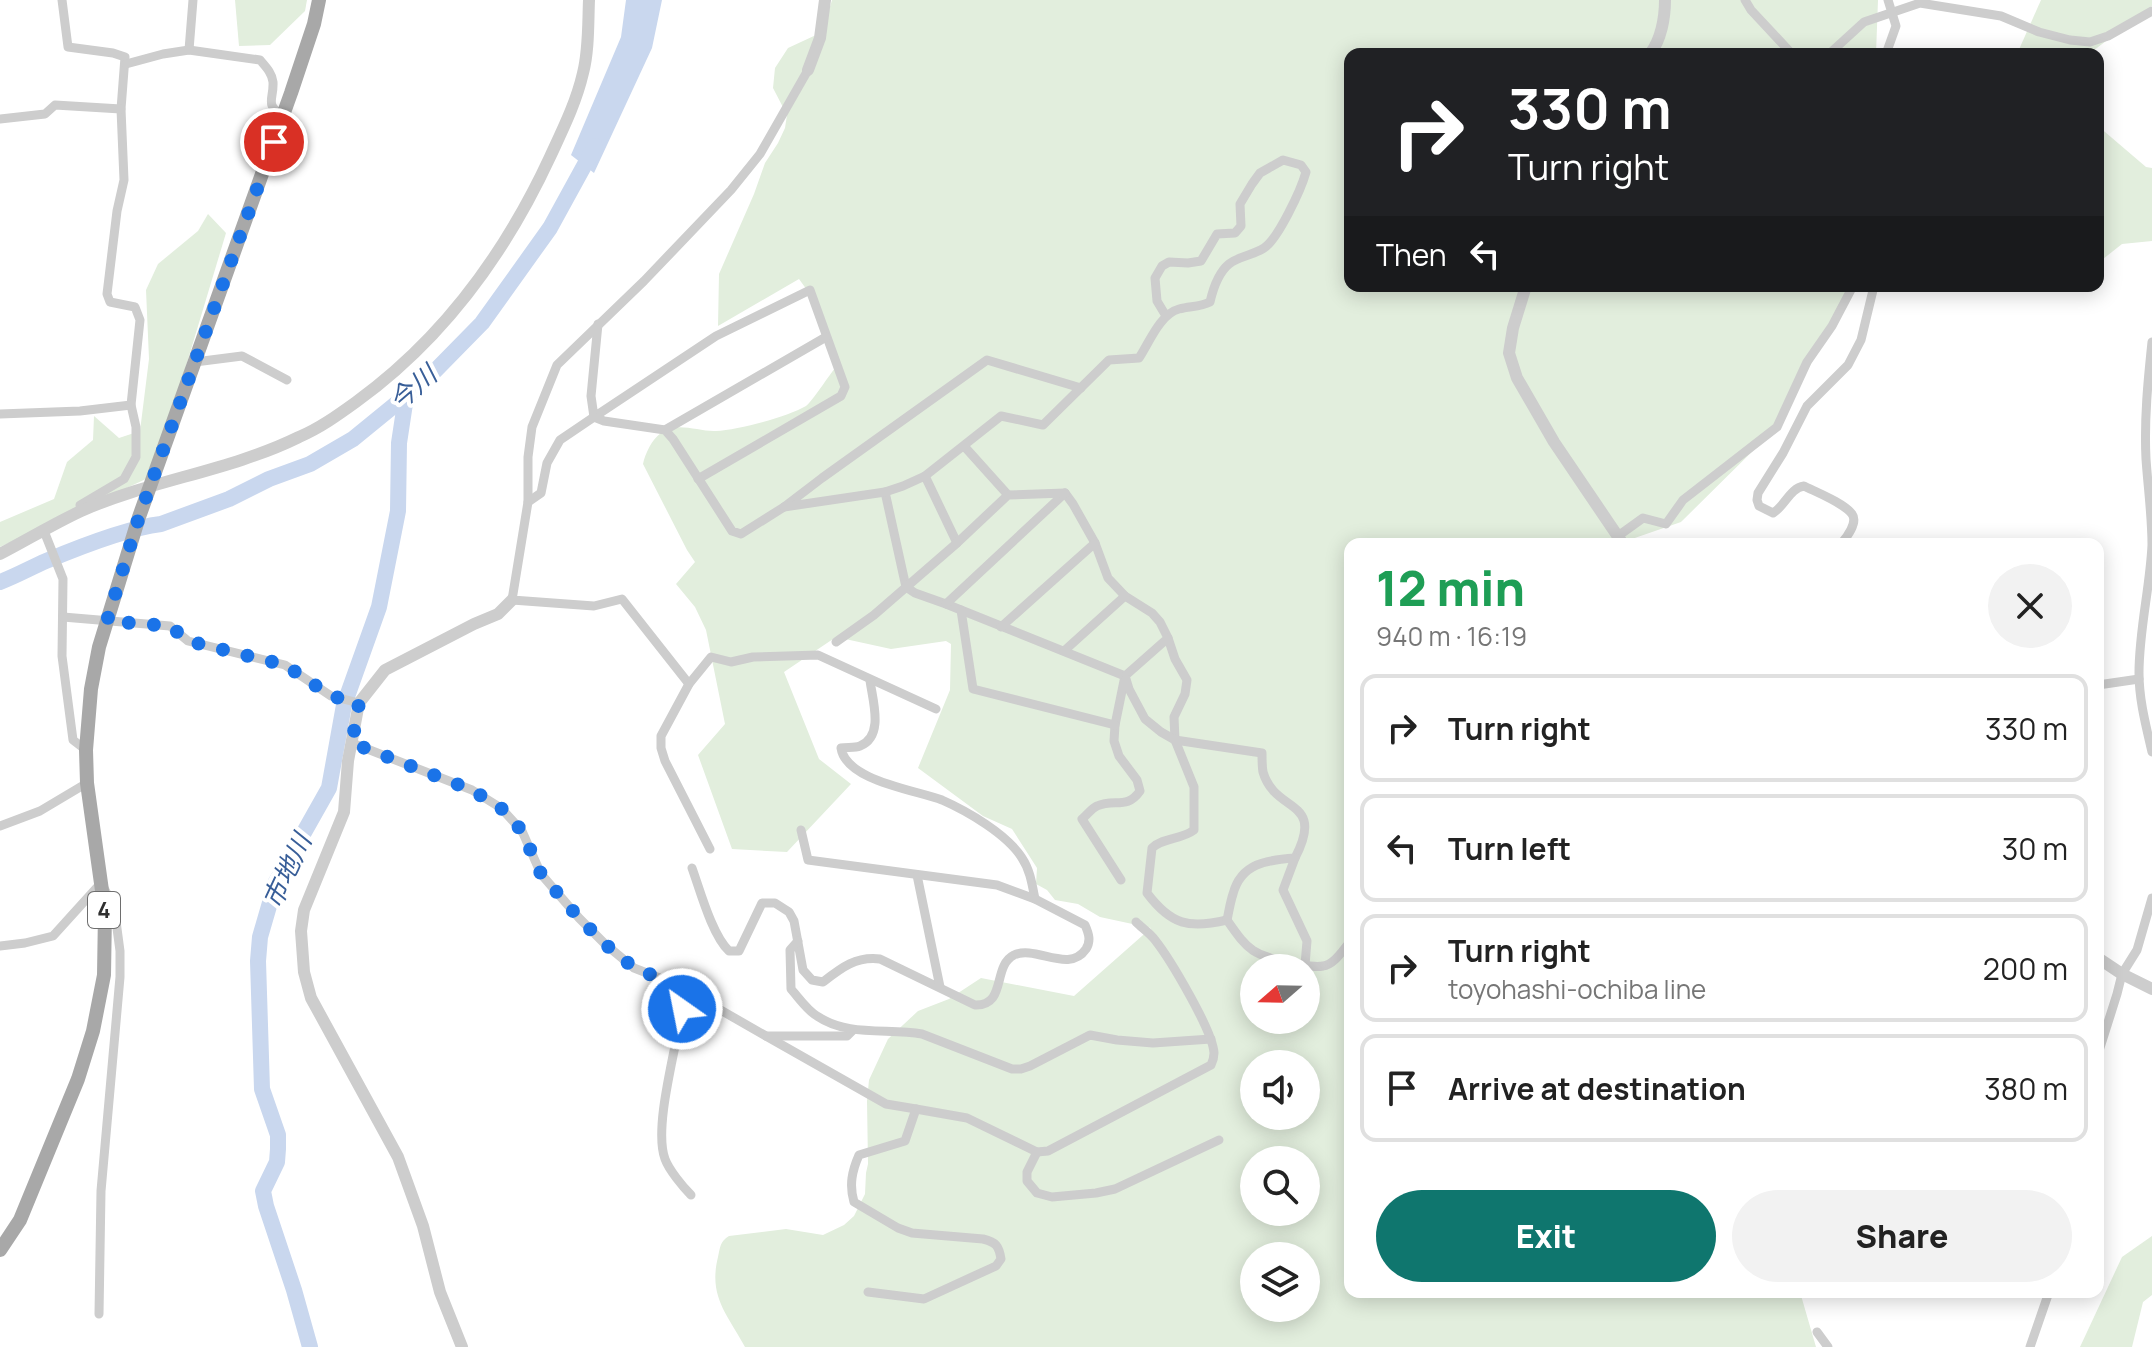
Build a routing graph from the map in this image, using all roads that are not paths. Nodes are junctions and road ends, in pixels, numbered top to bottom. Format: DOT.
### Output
graph roads {
  1 [pos="62,0"];
  2 [pos="193,0"];
  3 [pos="319,0"];
  4 [pos="589,0"];
  5 [pos="825,0"];
  6 [pos="1665,0"];
  7 [pos="1745,0"];
  8 [pos="1888,0"];
  9 [pos="2152,11"];
  10 [pos="1891,14"];
  11 [pos="1654,48"];
  12 [pos="1786,48"];
  13 [pos="1836,48"];
  14 [pos="1888,48"];
  15 [pos="189,50"];
  16 [pos="126,64"];
  17 [pos="808,70"];
  18 [pos="121,109"];
  19 [pos="283,116"];
  20 [pos="0,119"];
  21 [pos="1524,292"];
  22 [pos="1850,292"];
  23 [pos="1873,292"];
  24 [pos="1166,316"];
  25 [pos="598,324"];
  26 [pos="826,337"];
  27 [pos="2152,342"];
  28 [pos="195,362"];
  29 [pos="287,380"];
  30 [pos="1081,388"];
  31 [pos="2150,404"];
  32 [pos="131,405"];
  33 [pos="0,414"];
  34 [pos="594,417"];
  35 [pos="665,430"];
  36 [pos="964,446"];
  37 [pos="925,476"];
  38 [pos="698,479"];
  39 [pos="150,487"];
  40 [pos="885,492"];
  41 [pos="1065,493"];
  42 [pos="1008,495"];
  43 [pos="528,502"];
  44 [pos="784,507"];
  45 [pos="81,511"];
  46 [pos="44,531"];
  47 [pos="1619,538"];
  48 [pos="1622,538"];
  49 [pos="1845,538"];
  50 [pos="957,543"];
  51 [pos="1095,543"];
  52 [pos="0,554"];
  53 [pos="906,587"];
  54 [pos="1125,596"];
  55 [pos="512,600"];
  56 [pos="946,604"];
  57 [pos="961,610"];
  58 [pos="63,617"];
  59 [pos="107,621"];
  60 [pos="1001,627"];
  61 [pos="1168,638"];
  62 [pos="836,642"];
  63 [pos="1064,651"];
  64 [pos="1125,676"];
  65 [pos="2139,679"];
  66 [pos="870,680"];
  67 [pos="689,684"];
  68 [pos="2104,684"];
  69 [pos="359,703"];
  70 [pos="936,709"];
  71 [pos="1115,725"];
  72 [pos="1175,740"];
  73 [pos="352,743"];
  74 [pos="86,750"];
  75 [pos="2152,752"];
  76 [pos="87,783"];
  77 [pos="0,826"];
  78 [pos="801,830"];
  79 [pos="710,849"];
  80 [pos="1295,858"];
  81 [pos="692,868"];
  82 [pos="917,875"];
  83 [pos="1121,880"];
  84 [pos="101,883"];
  85 [pos="2152,898"];
  86 [pos="1035,899"];
  87 [pos="1227,920"];
  88 [pos="1136,922"];
  89 [pos="798,941"];
  90 [pos="0,946"];
  91 [pos="1344,949"];
  92 [pos="1258,954"];
  93 [pos="1306,954"];
  94 [pos="2104,962"];
  95 [pos="1320,967"];
  96 [pos="2122,974"];
  97 [pos="675,984"];
  98 [pos="940,987"];
  99 [pos="2152,989"];
  100 [pos="853,1030"];
  101 [pos="2104,1034"];
  102 [pos="766,1036"];
  103 [pos="1211,1039"];
  104 [pos="916,1109"];
  105 [pos="1219,1140"];
  106 [pos="1037,1152"];
  107 [pos="691,1195"];
  108 [pos="0,1250"];
  109 [pos="868,1292"];
  110 [pos="2047,1298"];
  111 [pos="99,1314"];
  112 [pos="1817,1332"];
  113 [pos="462,1347"];
  114 [pos="1828,1347"];
  115 [pos="2030,1347"];
  1 -- 16 [label="street"];
  2 -- 15 [label="street"];
  3 -- 19 [label="main road, 4"];
  4 -- 39 [label="street"];
  5 -- 17 [label="street"];
  6 -- 11 [label="street"];
  7 -- 12 [label="street"];
  8 -- 10 [label="street"];
  9 -- 10 [label="street"];
  10 -- 13 [label="street"];
  10 -- 14 [label="street"];
  15 -- 16 [label="street"];
  15 -- 19 [label="street"];
  16 -- 18 [label="street"];
  17 -- 25 [label="street"];
  18 -- 20 [label="street"];
  18 -- 32 [label="street"];
  19 -- 28 [label="main road, 4"];
  21 -- 47 [label="street"];
  22 -- 48 [label="street"];
  23 -- 49 [label="street"];
  24 -- 24 [label="street"];
  24 -- 30 [label="street"];
  25 -- 34 [label="street"];
  25 -- 43 [label="street"];
  26 -- 34 [label="street"];
  26 -- 35 [label="street"];
  26 -- 38 [label="street"];
  27 -- 31 [label="street"];
  28 -- 29 [label="street"];
  28 -- 39 [label="main road, 4"];
  30 -- 36 [label="street"];
  30 -- 44 [label="street"];
  31 -- 65 [label="street"];
  32 -- 33 [label="street"];
  32 -- 45 [label="street"];
  34 -- 35 [label="street"];
  34 -- 43 [label="street"];
  35 -- 38 [label="street"];
  36 -- 37 [label="street"];
  36 -- 42 [label="street"];
  37 -- 40 [label="street"];
  37 -- 50 [label="street"];
  38 -- 44 [label="street"];
  39 -- 45 [label="street"];
  39 -- 59 [label="main road, 4"];
  40 -- 44 [label="street"];
  40 -- 53 [label="street"];
  41 -- 42 [label="street"];
  41 -- 51 [label="street"];
  41 -- 56 [label="street"];
  42 -- 50 [label="street"];
  43 -- 55 [label="street"];
  45 -- 46 [label="street"];
  46 -- 52 [label="street"];
  46 -- 58 [label="street"];
  50 -- 53 [label="street"];
  51 -- 54 [label="street"];
  51 -- 60 [label="street"];
  53 -- 56 [label="street"];
  53 -- 62 [label="street"];
  54 -- 61 [label="street"];
  54 -- 63 [label="street"];
  55 -- 67 [label="street"];
  55 -- 69 [label="street"];
  56 -- 57 [label="street"];
  57 -- 60 [label="street"];
  57 -- 71 [label="street"];
  58 -- 59 [label="street"];
  58 -- 74 [label="street"];
  59 -- 69 [label="street"];
  59 -- 74 [label="main road, 4"];
  60 -- 63 [label="street"];
  61 -- 64 [label="street"];
  61 -- 72 [label="street"];
  63 -- 64 [label="street"];
  64 -- 71 [label="street"];
  64 -- 72 [label="street"];
  65 -- 68 [label="street"];
  65 -- 75 [label="street"];
  66 -- 67 [label="street"];
  66 -- 70 [label="street"];
  66 -- 86 [label="street"];
  67 -- 79 [label="street"];
  69 -- 73 [label="street"];
  71 -- 83 [label="street"];
  72 -- 80 [label="street"];
  72 -- 87 [label="street"];
  73 -- 97 [label="street"];
  73 -- 113 [label="street"];
  74 -- 76 [label="main road, 4"];
  76 -- 77 [label="street"];
  76 -- 84 [label="main road, 4"];
  78 -- 82 [label="street"];
  80 -- 87 [label="street"];
  80 -- 93 [label="street"];
  81 -- 89 [label="street"];
  82 -- 86 [label="street"];
  82 -- 98 [label="street"];
  84 -- 90 [label="street"];
  84 -- 108 [label="main road, 4"];
  84 -- 111 [label="street"];
  85 -- 96 [label="street"];
  86 -- 98 [label="street"];
  87 -- 92 [label="street"];
  88 -- 103 [label="street"];
  89 -- 98 [label="street"];
  89 -- 100 [label="street"];
  91 -- 95 [label="street"];
  94 -- 96 [label="street"];
  96 -- 99 [label="street"];
  96 -- 101 [label="street"];
  97 -- 102 [label="street"];
  97 -- 107 [label="street"];
  100 -- 102 [label="street"];
  100 -- 103 [label="street"];
  102 -- 104 [label="street"];
  103 -- 106 [label="street"];
  104 -- 106 [label="street"];
  104 -- 109 [label="street"];
  105 -- 106 [label="street"];
  110 -- 115 [label="street"];
  112 -- 114 [label="street"];
}
